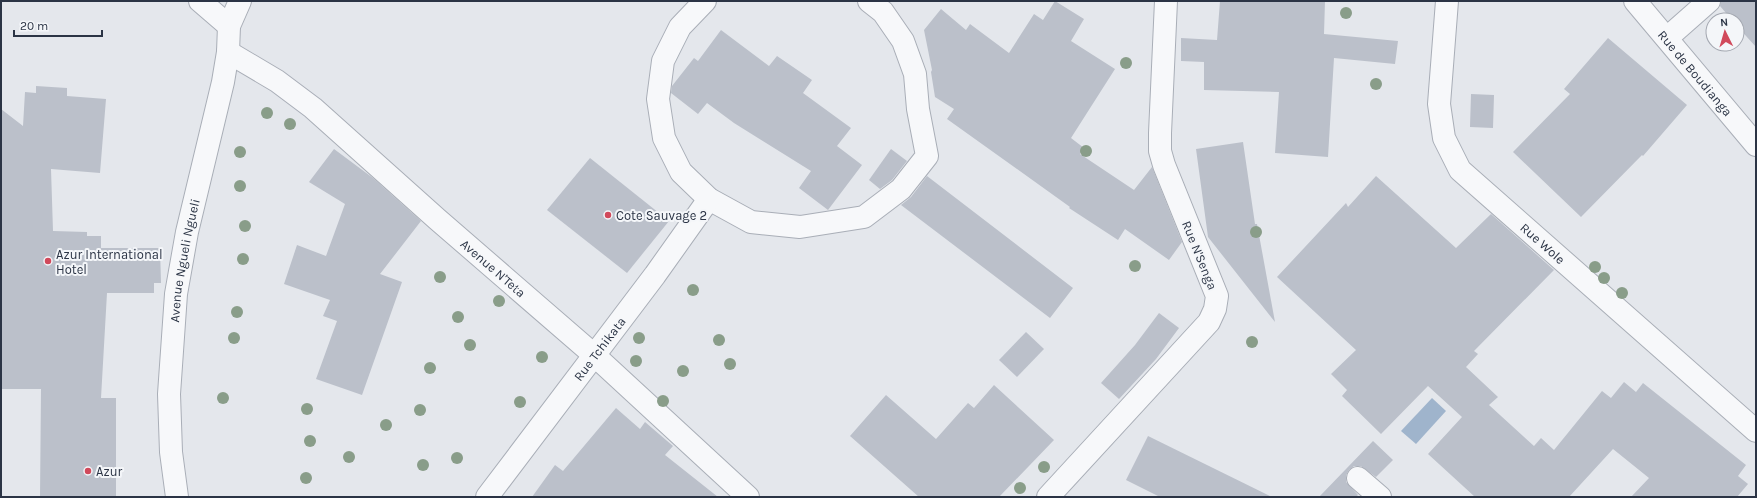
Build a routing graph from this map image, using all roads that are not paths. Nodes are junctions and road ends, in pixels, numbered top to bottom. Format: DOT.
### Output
graph roads {
  1 [pos="200,1"];
  2 [pos="240,1"];
  3 [pos="705,1"];
  4 [pos="869,1"];
  5 [pos="1166,1"];
  6 [pos="1447,1"];
  7 [pos="1635,1"];
  8 [pos="1708,1"];
  9 [pos="229,26"];
  10 [pos="1667,38"];
  11 [pos="228,52"];
  12 [pos="1756,145"];
  13 [pos="709,199"];
  14 [pos="594,355"];
  15 [pos="1756,431"];
  16 [pos="1358,478"];
  17 [pos="177,497"];
  18 [pos="487,497"];
  19 [pos="748,497"];
  20 [pos="1048,497"];
  21 [pos="1380,497"];
  1 -- 9 [label="street"];
  2 -- 9 [label="street, Avenue Ngueli Ngueli"];
  3 -- 13 [label="street"];
  4 -- 13 [label="street"];
  5 -- 20 [label="street, Rue N'Senga"];
  6 -- 15 [label="street, Rue Wole"];
  7 -- 10 [label="street, Rue de Boudianga"];
  8 -- 10 [label="street"];
  9 -- 11 [label="street, Avenue Ngueli Ngueli"];
  10 -- 12 [label="street, Rue de Boudianga"];
  11 -- 14 [label="street, Avenue N'Teta"];
  11 -- 17 [label="street, Avenue Ngueli Ngueli"];
  13 -- 14 [label="street, Rue Tchikata"];
  14 -- 18 [label="street, Rue Tchikata"];
  14 -- 19 [label="street, Avenue N'Teta"];
  16 -- 21 [label="street"];
}
